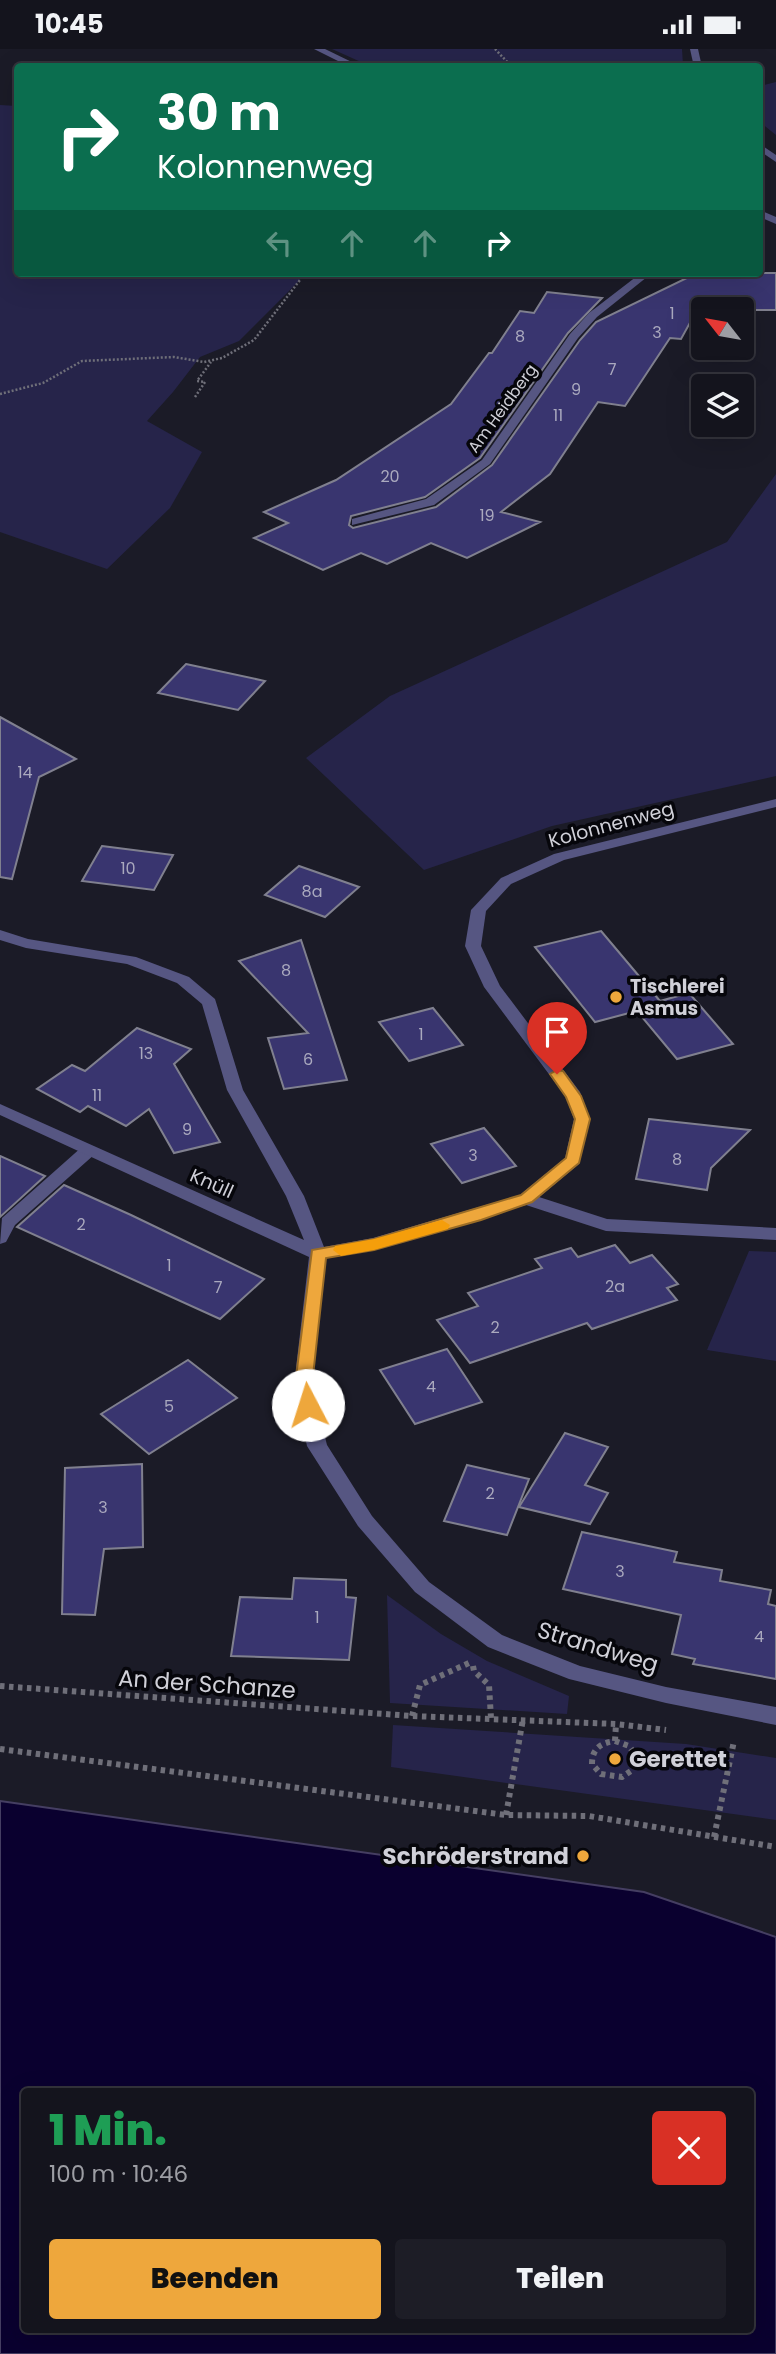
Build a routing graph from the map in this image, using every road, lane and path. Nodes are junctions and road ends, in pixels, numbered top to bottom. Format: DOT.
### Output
graph roads {
  1 [pos="318,49"];
  2 [pos="495,49"];
  3 [pos="349,63"];
  4 [pos="508,63"];
  5 [pos="301,277"];
  6 [pos="642,277"];
  7 [pos="212,362"];
  8 [pos="0,394"];
  9 [pos="195,397"];
  10 [pos="356,523"];
  11 [pos="776,803"];
  12 [pos="0,935"];
  13 [pos="0,1109"];
  14 [pos="89,1150"];
  15 [pos="526,1199"];
  16 [pos="776,1234"];
  17 [pos="0,1238"];
  18 [pos="318,1254"];
  19 [pos="0,1686"];
  20 [pos="412,1716"];
  21 [pos="776,1716"];
  22 [pos="491,1718"];
  23 [pos="523,1720"];
  24 [pos="616,1724"];
  25 [pos="668,1730"];
  26 [pos="720,1739"];
  27 [pos="615,1741"];
  28 [pos="733,1741"];
  29 [pos="744,1744"];
  30 [pos="0,1749"];
  31 [pos="506,1815"];
  32 [pos="714,1837"];
  33 [pos="776,1847"];
  1 -- 3 [label="street"];
  2 -- 4 [label="path"];
  5 -- 7 [label="path"];
  6 -- 10 [label="street, Am Heidberg"];
  7 -- 8 [label="path"];
  7 -- 9 [label="path"];
  11 -- 15 [label="street, Kolonnenweg"];
  12 -- 18 [label="street"];
  13 -- 14 [label="street, Knüll"];
  14 -- 17 [label="street"];
  14 -- 18 [label="street, Knüll"];
  15 -- 16 [label="street"];
  15 -- 18 [label="street, Kolonnenweg"];
  18 -- 21 [label="street, Strandweg"];
  19 -- 20 [label="path, An der Schanze"];
  20 -- 22 [label="path, An der Schanze"];
  20 -- 22 [label="path"];
  22 -- 23 [label="path, An der Schanze"];
  23 -- 24 [label="path, An der Schanze"];
  23 -- 31 [label="path"];
  24 -- 25 [label="path, An der Schanze"];
  24 -- 27 [label="path"];
  26 -- 28 [label="path"];
  27 -- 27 [label="path"];
  28 -- 29 [label="path"];
  28 -- 32 [label="path"];
  30 -- 31 [label="path"];
  31 -- 32 [label="path"];
  32 -- 33 [label="path"];
}
